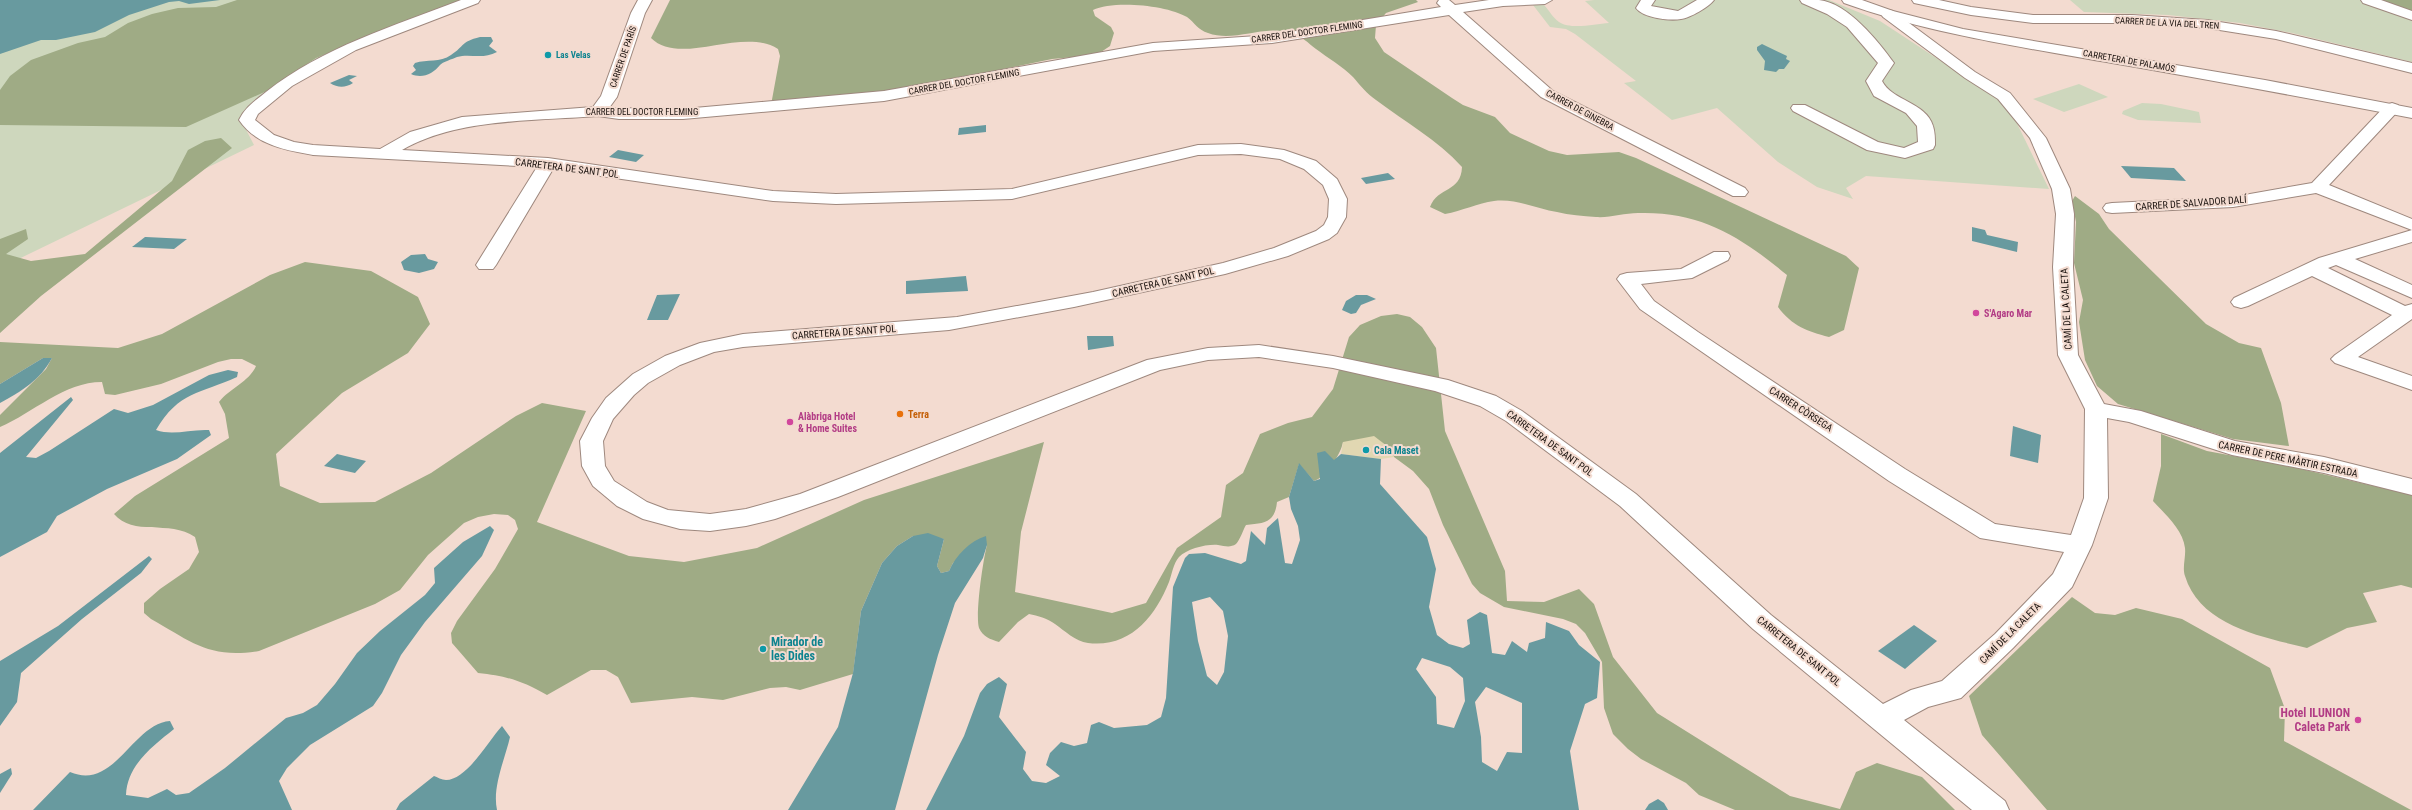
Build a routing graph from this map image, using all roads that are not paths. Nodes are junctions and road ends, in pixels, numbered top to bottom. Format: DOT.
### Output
graph roads {
  1 [pos="473,0"];
  2 [pos="645,0"];
  3 [pos="1545,0"];
  4 [pos="1648,0"];
  5 [pos="1707,0"];
  6 [pos="1807,0"];
  7 [pos="1849,0"];
  8 [pos="1919,0"];
  9 [pos="2368,0"];
  10 [pos="1446,5"];
  11 [pos="1888,14"];
  12 [pos="2412,16"];
  13 [pos="2412,68"];
  14 [pos="1799,108"];
  15 [pos="2392,108"];
  16 [pos="598,111"];
  17 [pos="2412,113"];
  18 [pos="385,153"];
  19 [pos="548,163"];
  20 [pos="2318,187"];
  21 [pos="1739,192"];
  22 [pos="2112,208"];
  23 [pos="2412,225"];
  24 [pos="2412,236"];
  25 [pos="1721,256"];
  26 [pos="2339,259"];
  27 [pos="486,265"];
  28 [pos="2314,268"];
  29 [pos="2412,292"];
  30 [pos="2241,302"];
  31 [pos="2409,312"];
  32 [pos="2412,383"];
  33 [pos="2096,409"];
  34 [pos="2412,487"];
  35 [pos="2080,545"];
  36 [pos="1882,718"];
  37 [pos="1994,810"];
  1 -- 18 [label="street, CARRETERA DE SANT POL"];
  2 -- 16 [label="street, CARRER DE PARÍS"];
  3 -- 10 [label="street, CARRER DEL DOCTOR FLEMING"];
  4 -- 5 [label="street"];
  6 -- 14 [label="street"];
  7 -- 11 [label="street, CARRETERA DE PALAMÓS"];
  8 -- 13 [label="street, CARRER DE LA VIA DEL TREN"];
  9 -- 12 [label="street"];
  10 -- 16 [label="street, CARRER DEL DOCTOR FLEMING"];
  10 -- 21 [label="street, CARRER DE GINEBRA"];
  11 -- 15 [label="street, CARRETERA DE PALAMÓS"];
  11 -- 33 [label="street, CAMÍ DE LA CALETA"];
  15 -- 17 [label="street, CARRETERA DE PALAMÓS"];
  15 -- 20 [label="street"];
  16 -- 18 [label="street, CARRER DEL DOCTOR FLEMING"];
  18 -- 19 [label="street, CARRETERA DE SANT POL"];
  19 -- 27 [label="street"];
  19 -- 36 [label="street, CARRETERA DE SANT POL"];
  20 -- 22 [label="street, CARRER DE SALVADOR DALÍ"];
  20 -- 23 [label="street"];
  24 -- 26 [label="street"];
  25 -- 35 [label="street, CARRER CÒRSEGA"];
  26 -- 28 [label="street"];
  26 -- 29 [label="street"];
  28 -- 30 [label="street"];
  28 -- 31 [label="street"];
  31 -- 32 [label="street"];
  33 -- 34 [label="street, CARRER DE PERE MÀRTIR ESTRADA"];
  33 -- 35 [label="street, CAMÍ DE LA CALETA"];
  35 -- 36 [label="street, CAMÍ DE LA CALETA"];
  36 -- 37 [label="street, CARRETERA DE SANT POL"];
}
